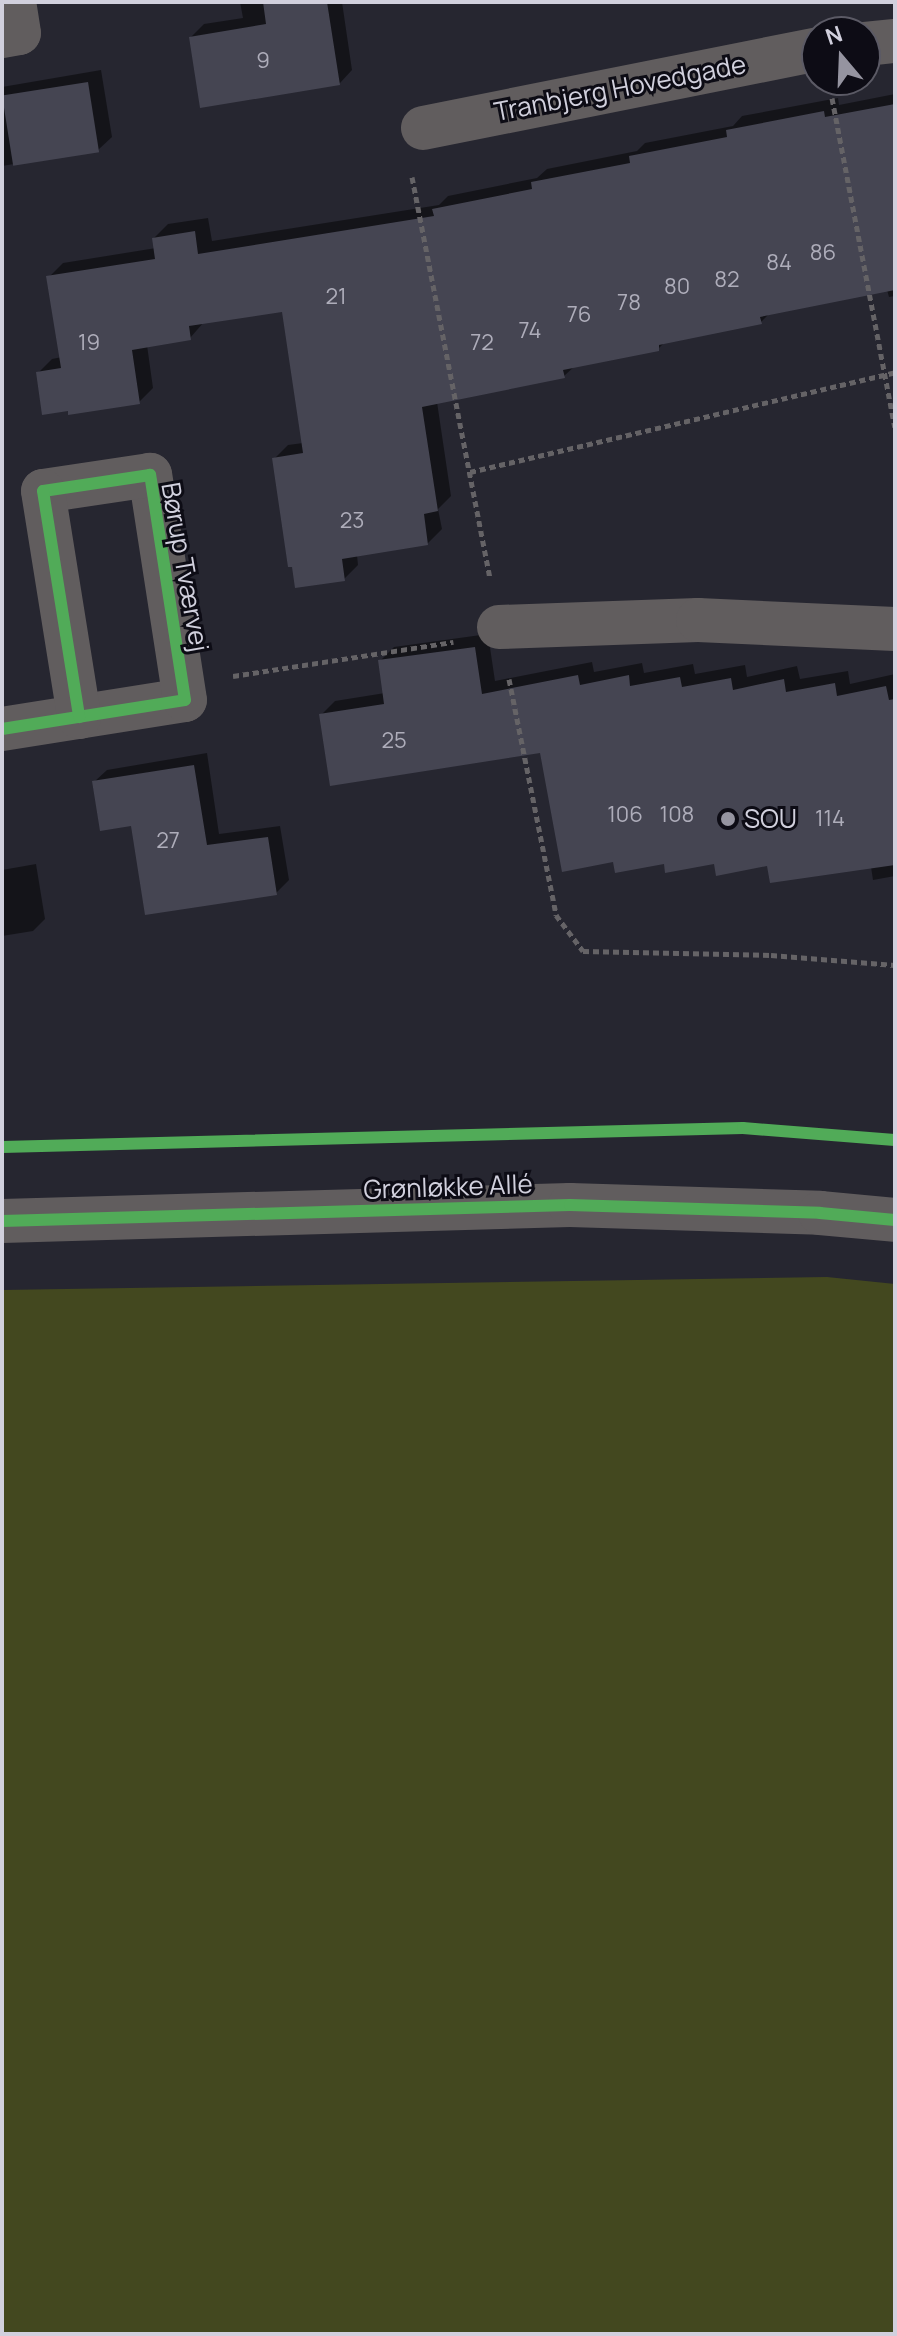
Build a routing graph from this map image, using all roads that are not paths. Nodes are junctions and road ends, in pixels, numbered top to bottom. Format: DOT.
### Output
graph roads {
  1 [pos="14,2"];
  2 [pos="2,36"];
  3 [pos="801,52"];
  4 [pos="423,128"];
  5 [pos="895,629"];
  6 [pos="484,633"];
  7 [pos="79,717"];
  8 [pos="2,729"];
  9 [pos="895,1220"];
  10 [pos="2,1221"];
  1 -- 2 [label="street"];
  3 -- 4 [label="street, Tranbjerg Hovedgade"];
  5 -- 6 [label="street"];
  7 -- 7 [label="street, Børup Tværvej"];
  7 -- 8 [label="street"];
  9 -- 10 [label="street, Grønløkke Allé"];
}
